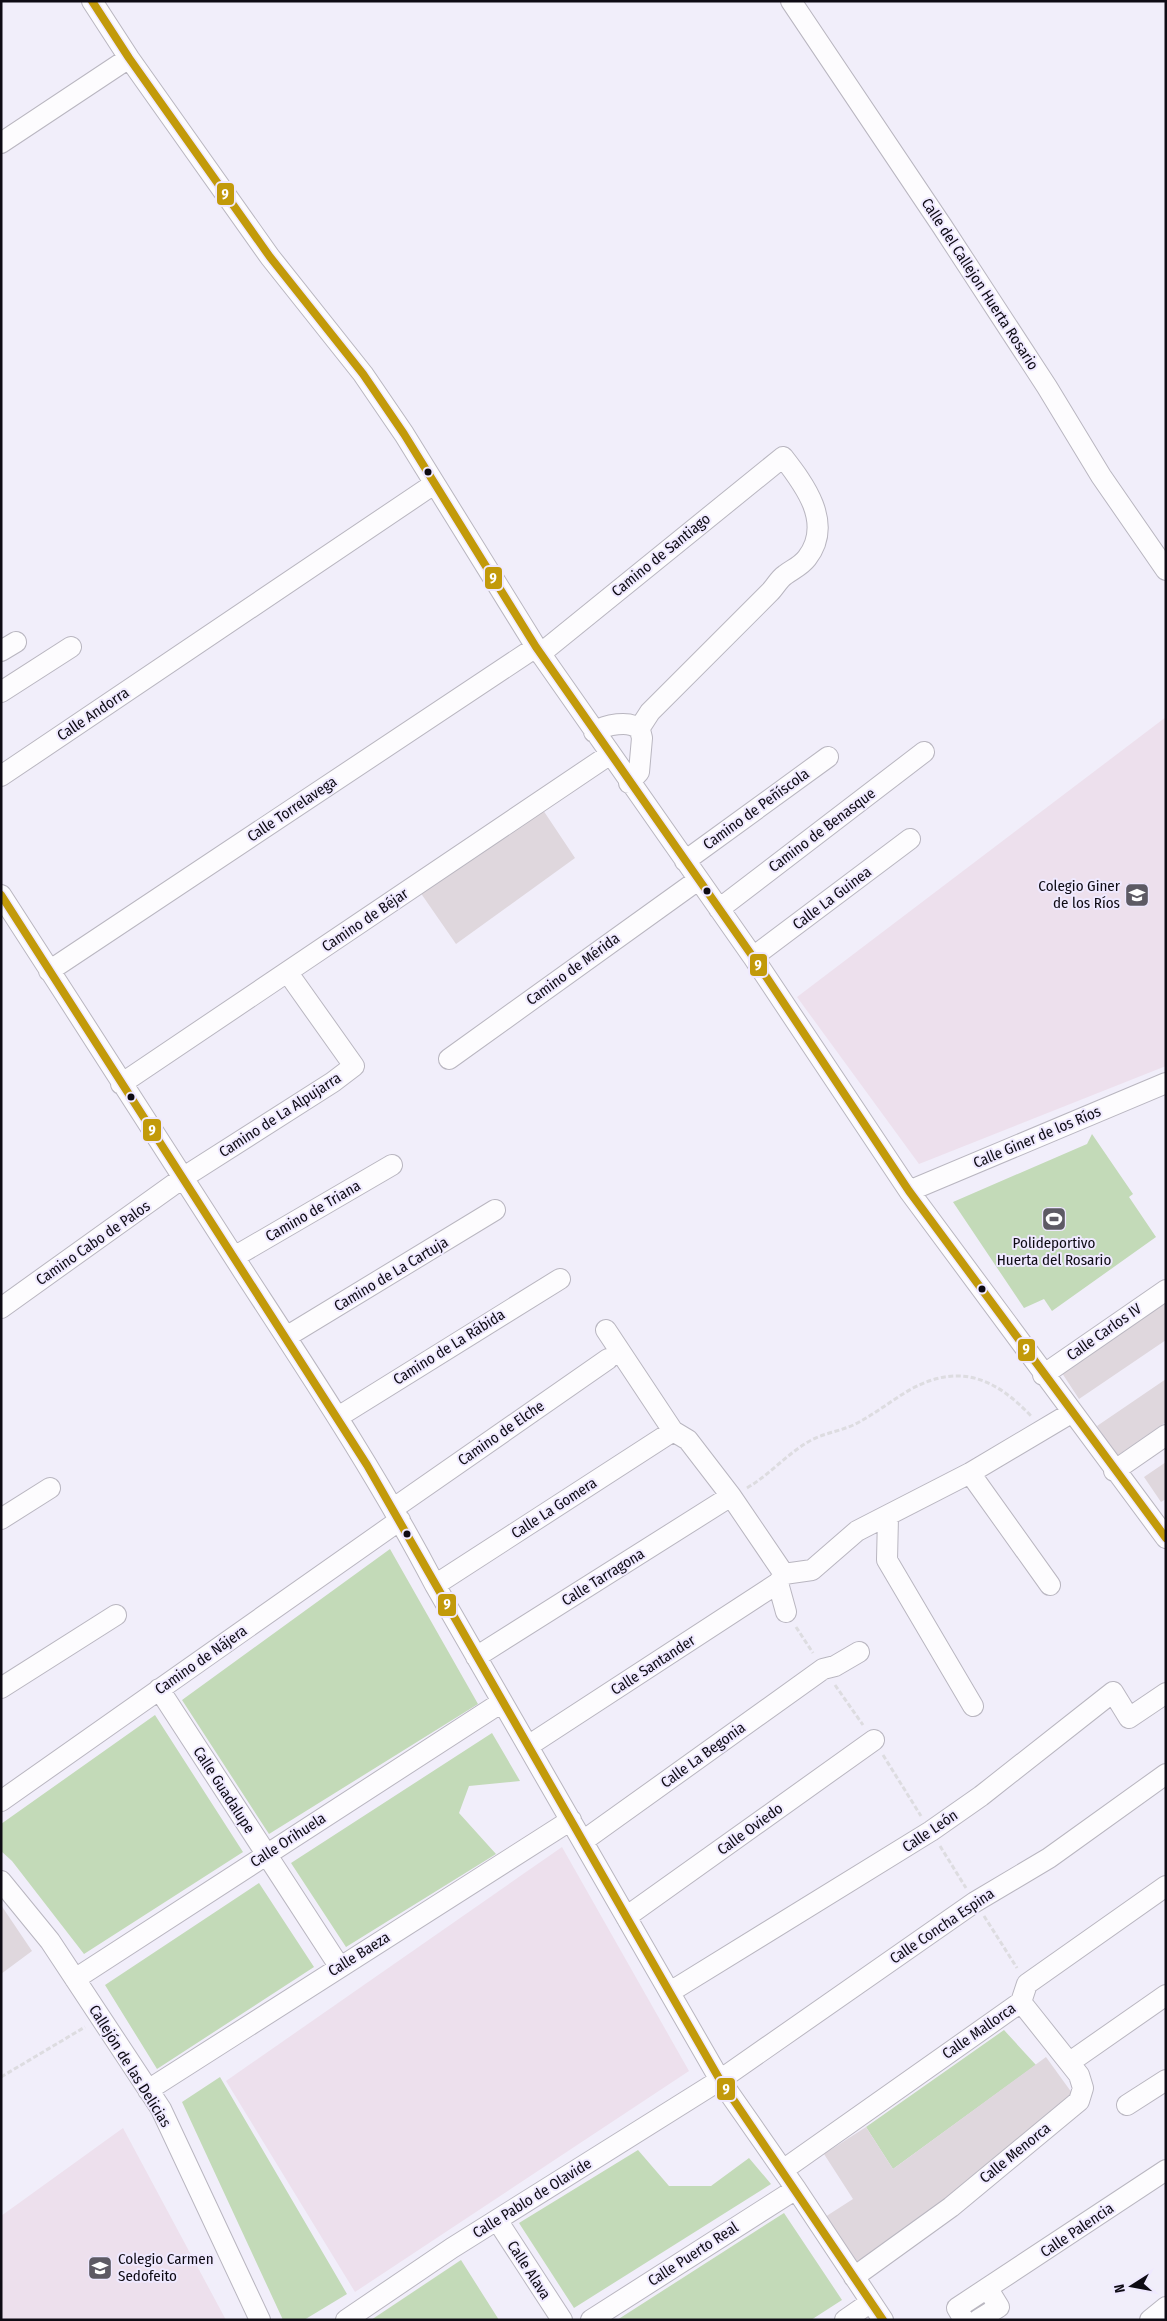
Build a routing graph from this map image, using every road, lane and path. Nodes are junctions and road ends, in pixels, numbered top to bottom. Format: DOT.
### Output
graph roads {
  1 [pos="92,1"];
  2 [pos="791,1"];
  3 [pos="129,58"];
  4 [pos="1,143"];
  5 [pos="434,484"];
  6 [pos="1166,570"];
  7 [pos="71,648"];
  8 [pos="538,651"];
  9 [pos="1,692"];
  10 [pos="639,729"];
  11 [pos="594,732"];
  12 [pos="924,752"];
  13 [pos="609,755"];
  14 [pos="828,757"];
  15 [pos="1,776"];
  16 [pos="630,783"];
  17 [pos="910,839"];
  18 [pos="685,861"];
  19 [pos="698,880"];
  20 [pos="5,908"];
  21 [pos="719,909"];
  22 [pos="753,957"];
  23 [pos="49,971"];
  24 [pos="288,972"];
  25 [pos="448,1058"];
  26 [pos="1166,1082"];
  27 [pos="121,1084"];
  28 [pos="392,1165"];
  29 [pos="184,1177"];
  30 [pos="909,1191"];
  31 [pos="495,1210"];
  32 [pos="234,1257"];
  33 [pos="560,1279"];
  34 [pos="1166,1290"];
  35 [pos="1,1308"];
  36 [pos="606,1330"];
  37 [pos="286,1337"];
  38 [pos="608,1359"];
  39 [pos="1043,1375"];
  40 [pos="1071,1413"];
  41 [pos="338,1416"];
  42 [pos="1044,1429"];
  43 [pos="674,1431"];
  44 [pos="1166,1435"];
  45 [pos="1114,1471"];
  46 [pos="970,1473"];
  47 [pos="50,1488"];
  48 [pos="731,1496"];
  49 [pos="397,1514"];
  50 [pos="888,1517"];
  51 [pos="1,1519"];
  52 [pos="1166,1538"];
  53 [pos="781,1579"];
  54 [pos="435,1585"];
  55 [pos="1050,1585"];
  56 [pos="786,1612"];
  57 [pos="116,1615"];
  58 [pos="859,1652"];
  59 [pos="476,1657"];
  60 [pos="1,1688"];
  61 [pos="159,1689"];
  62 [pos="1166,1693"];
  63 [pos="502,1702"];
  64 [pos="973,1706"];
  65 [pos="874,1740"];
  66 [pos="528,1746"];
  67 [pos="1166,1774"];
  68 [pos="1,1801"];
  69 [pos="570,1820"];
  70 [pos="583,1841"];
  71 [pos="265,1854"];
  72 [pos="1,1881"];
  73 [pos="1166,1886"];
  74 [pos="975,1902"];
  75 [pos="626,1917"];
  76 [pos="339,1966"];
  77 [pos="75,1979"];
  78 [pos="670,1992"];
  79 [pos="1024,1993"];
  80 [pos="1166,1995"];
  81 [pos="100,2017"];
  82 [pos="1070,2062"];
  83 [pos="1,2076"];
  84 [pos="720,2080"];
  85 [pos="1166,2080"];
  86 [pos="148,2090"];
  87 [pos="1127,2105"];
  88 [pos="783,2170"];
  89 [pos="1166,2170"];
  90 [pos="796,2189"];
  91 [pos="497,2220"];
  92 [pos="854,2277"];
  93 [pos="988,2289"];
  94 [pos="871,2302"];
  95 [pos="1166,2307"];
  96 [pos="260,2320"];
  97 [pos="346,2320"];
  98 [pos="562,2320"];
  99 [pos="591,2320"];
  100 [pos="845,2320"];
  101 [pos="883,2320"];
  102 [pos="964,2320"];
  103 [pos="978,2320"];
  104 [pos="1150,2320"];
  1 -- 3 [label="street"];
  2 -- 6 [label="street, Calle del Callejon Huerta Rosario"];
  3 -- 4 [label="street"];
  3 -- 5 [label="street"];
  5 -- 8 [label="street"];
  5 -- 15 [label="street, Calle Andorra"];
  7 -- 9 [label="street"];
  8 -- 10 [label="street, Camino de Santiago"];
  8 -- 11 [label="street"];
  8 -- 23 [label="street, Calle Torrelavega"];
  10 -- 11 [label="street"];
  10 -- 16 [label="street"];
  11 -- 13 [label="street"];
  12 -- 21 [label="street, Camino de Benasque"];
  13 -- 16 [label="street"];
  13 -- 24 [label="street, Camino de Béjar"];
  14 -- 18 [label="street, Camino de Peñíscola"];
  16 -- 18 [label="street"];
  17 -- 22 [label="street, Calle La Guinea"];
  18 -- 19 [label="street"];
  19 -- 21 [label="street"];
  19 -- 25 [label="street, Camino de Mérida"];
  20 -- 23 [label="street"];
  21 -- 22 [label="street"];
  22 -- 30 [label="street"];
  23 -- 27 [label="street"];
  24 -- 27 [label="street, Camino de Béjar"];
  24 -- 29 [label="street, Camino de La Alpujarra"];
  26 -- 30 [label="street, Calle Giner de los Ríos"];
  27 -- 29 [label="street"];
  28 -- 32 [label="street, Camino de Triana"];
  29 -- 32 [label="street"];
  29 -- 35 [label="street, Camino Cabo de Palos"];
  30 -- 39 [label="street"];
  31 -- 37 [label="street, Camino de La Cartuja"];
  32 -- 37 [label="street"];
  33 -- 41 [label="street, Camino de La Rábida"];
  34 -- 39 [label="street, Calle Carlos IV"];
  36 -- 43 [label="street"];
  37 -- 41 [label="street"];
  38 -- 49 [label="street, Camino de Elche"];
  39 -- 40 [label="street"];
  40 -- 42 [label="street"];
  40 -- 45 [label="street"];
  41 -- 49 [label="street"];
  42 -- 46 [label="street"];
  42 -- 48 [label="path"];
  43 -- 48 [label="street"];
  43 -- 54 [label="street, Calle La Gomera"];
  44 -- 45 [label="street"];
  45 -- 52 [label="street"];
  46 -- 50 [label="street"];
  46 -- 55 [label="street"];
  47 -- 51 [label="street"];
  48 -- 53 [label="street"];
  48 -- 59 [label="street, Calle Tarragona"];
  49 -- 54 [label="street"];
  49 -- 61 [label="street, Camino de Nájera"];
  50 -- 53 [label="street"];
  50 -- 64 [label="street"];
  53 -- 56 [label="street"];
  53 -- 66 [label="street, Calle Santander"];
  54 -- 59 [label="street"];
  57 -- 60 [label="street"];
  58 -- 70 [label="street, Calle La Begonia"];
  59 -- 63 [label="street"];
  61 -- 68 [label="street, Camino de Nájera"];
  61 -- 71 [label="street, Calle Guadalupe"];
  62 -- 78 [label="street, Calle León"];
  63 -- 66 [label="street"];
  63 -- 71 [label="street, Calle Orihuela"];
  65 -- 75 [label="street, Calle Oviedo"];
  66 -- 69 [label="street"];
  67 -- 74 [label="street, Calle Concha Espina"];
  69 -- 70 [label="street"];
  69 -- 76 [label="street, Calle Baeza"];
  70 -- 75 [label="street"];
  71 -- 76 [label="street, Calle Guadalupe"];
  71 -- 77 [label="street, Calle Orihuela"];
  72 -- 77 [label="street, Callejón de las Delicias"];
  73 -- 79 [label="street, Calle Mallorca"];
  74 -- 79 [label="path"];
  74 -- 84 [label="street, Calle Concha Espina"];
  75 -- 78 [label="street"];
  76 -- 86 [label="street, Calle Baeza"];
  77 -- 81 [label="street, Callejón de las Delicias"];
  78 -- 84 [label="street"];
  79 -- 82 [label="street, Calle Menorca"];
  79 -- 88 [label="street, Calle Mallorca"];
  80 -- 82 [label="street"];
  81 -- 83 [label="path"];
  81 -- 86 [label="street, Callejón de las Delicias"];
  82 -- 92 [label="street, Calle Menorca"];
  84 -- 88 [label="street"];
  84 -- 91 [label="street, Calle Pablo de Olavide"];
  85 -- 87 [label="street"];
  86 -- 96 [label="street, Callejón de las Delicias"];
  88 -- 90 [label="street"];
  89 -- 93 [label="street, Calle Palencia"];
  90 -- 92 [label="street"];
  90 -- 99 [label="street, Calle Puerto Real"];
  91 -- 97 [label="street, Calle Pablo de Olavide"];
  91 -- 98 [label="street, Calle Alava"];
  92 -- 94 [label="street"];
  93 -- 102 [label="street, Calle Palencia"];
  93 -- 103 [label="street"];
  94 -- 100 [label="street"];
  94 -- 101 [label="street"];
  95 -- 104 [label="street"];
}
